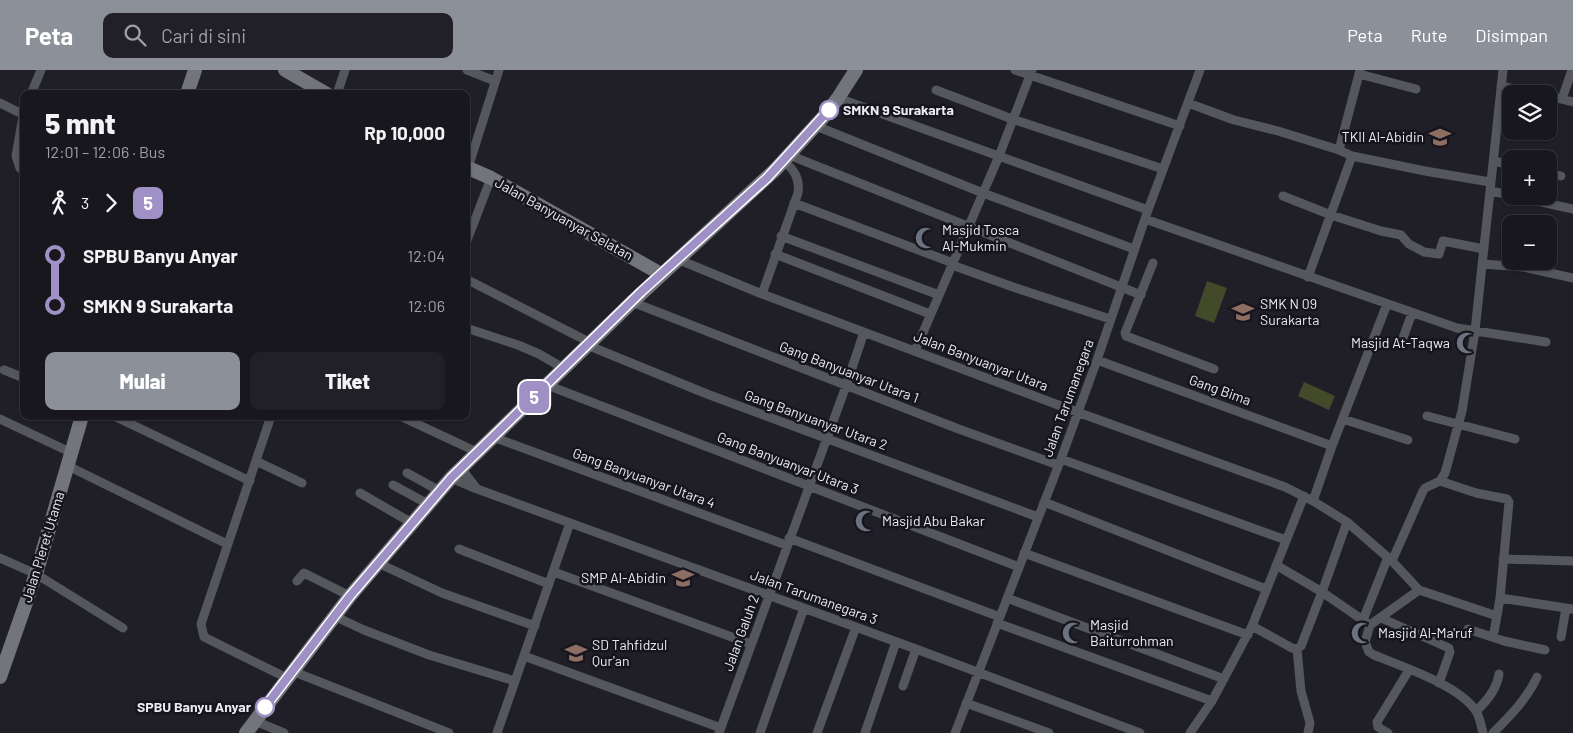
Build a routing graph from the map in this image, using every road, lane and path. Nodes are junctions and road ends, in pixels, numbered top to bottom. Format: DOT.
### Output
graph roads {
  1 [pos="41,70"];
  2 [pos="195,70"];
  3 [pos="285,70"];
  4 [pos="345,70"];
  5 [pos="467,70"];
  6 [pos="499,70"];
  7 [pos="856,70"];
  8 [pos="1015,70"];
  9 [pos="1200,70"];
  10 [pos="1502,70"];
  11 [pos="1572,70"];
  12 [pos="1360,72"];
  13 [pos="1031,73"];
  14 [pos="495,81"];
  15 [pos="1501,86"];
  16 [pos="1416,89"];
  17 [pos="33,90"];
  18 [pos="188,90"];
  19 [pos="320,90"];
  20 [pos="338,90"];
  21 [pos="936,90"];
  22 [pos="838,98"];
  23 [pos="1557,98"];
  24 [pos="1562,99"];
  25 [pos="1188,102"];
  26 [pos="1573,102"];
  27 [pos="0,103"];
  28 [pos="20,111"];
  29 [pos="1012,119"];
  30 [pos="816,126"];
  31 [pos="1180,126"];
  32 [pos="20,133"];
  33 [pos="1339,150"];
  34 [pos="999,156"];
  35 [pos="1352,156"];
  36 [pos="470,158"];
  37 [pos="786,158"];
  38 [pos="1494,161"];
  39 [pos="1502,163"];
  40 [pos="20,168"];
  41 [pos="470,168"];
  42 [pos="1164,169"];
  43 [pos="1557,175"];
  44 [pos="1561,176"];
  45 [pos="491,178"];
  46 [pos="1490,186"];
  47 [pos="1502,191"];
  48 [pos="982,193"];
  49 [pos="1283,196"];
  50 [pos="794,203"];
  51 [pos="1555,205"];
  52 [pos="1573,209"];
  53 [pos="1146,215"];
  54 [pos="1331,215"];
  55 [pos="470,220"];
  56 [pos="969,227"];
  57 [pos="781,236"];
  58 [pos="1134,249"];
  59 [pos="1484,249"];
  60 [pos="775,254"];
  61 [pos="677,259"];
  62 [pos="1153,263"];
  63 [pos="952,264"];
  64 [pos="1482,264"];
  65 [pos="661,274"];
  66 [pos="1308,276"];
  67 [pos="1573,278"];
  68 [pos="470,281"];
  69 [pos="1121,287"];
  70 [pos="762,294"];
  71 [pos="939,295"];
  72 [pos="1141,295"];
  73 [pos="632,302"];
  74 [pos="1387,304"];
  75 [pos="1412,313"];
  76 [pos="930,314"];
  77 [pos="1110,319"];
  78 [pos="470,329"];
  79 [pos="1475,331"];
  80 [pos="864,332"];
  81 [pos="1403,338"];
  82 [pos="1546,342"];
  83 [pos="588,343"];
  84 [pos="915,351"];
  85 [pos="1097,360"];
  86 [pos="563,368"];
  87 [pos="1214,369"];
  88 [pos="4,370"];
  89 [pos="20,376"];
  90 [pos="546,385"];
  91 [pos="846,386"];
  92 [pos="1077,412"];
  93 [pos="1427,416"];
  94 [pos="0,419"];
  95 [pos="1342,419"];
  96 [pos="81,420"];
  97 [pos="122,420"];
  98 [pos="270,420"];
  99 [pos="409,420"];
  100 [pos="1459,425"];
  101 [pos="493,437"];
  102 [pos="826,438"];
  103 [pos="1515,439"];
  104 [pos="1408,440"];
  105 [pos="1332,446"];
  106 [pos="477,452"];
  107 [pos="70,459"];
  108 [pos="256,461"];
  109 [pos="1060,462"];
  110 [pos="461,468"];
  111 [pos="407,474"];
  112 [pos="451,478"];
  113 [pos="250,481"];
  114 [pos="1440,481"];
  115 [pos="302,483"];
  116 [pos="393,485"];
  117 [pos="809,486"];
  118 [pos="477,489"];
  119 [pos="440,491"];
  120 [pos="360,493"];
  121 [pos="1304,496"];
  122 [pos="1314,501"];
  123 [pos="1044,502"];
  124 [pos="428,504"];
  125 [pos="1038,517"];
  126 [pos="1347,522"];
  127 [pos="412,523"];
  128 [pos="570,523"];
  129 [pos="1286,540"];
  130 [pos="788,542"];
  131 [pos="227,544"];
  132 [pos="459,549"];
  133 [pos="1024,553"];
  134 [pos="0,558"];
  135 [pos="1390,559"];
  136 [pos="1503,559"];
  137 [pos="1573,560"];
  138 [pos="378,563"];
  139 [pos="1276,565"];
  140 [pos="1019,567"];
  141 [pos="554,572"];
  142 [pos="36,574"];
  143 [pos="297,581"];
  144 [pos="549,584"];
  145 [pos="1266,589"];
  146 [pos="1419,590"];
  147 [pos="1322,592"];
  148 [pos="350,596"];
  149 [pos="769,596"];
  150 [pos="1007,598"];
  151 [pos="1500,598"];
  152 [pos="804,608"];
  153 [pos="1570,608"];
  154 [pos="334,616"];
  155 [pos="1497,616"];
  156 [pos="1381,618"];
  157 [pos="999,620"];
  158 [pos="1366,623"];
  159 [pos="535,626"];
  160 [pos="1252,626"];
  161 [pos="123,628"];
  162 [pos="856,628"];
  163 [pos="1468,628"];
  164 [pos="1248,635"];
  165 [pos="1493,637"];
  166 [pos="1561,638"];
  167 [pos="896,642"];
  168 [pos="751,644"];
  169 [pos="916,649"];
  170 [pos="1297,649"];
  171 [pos="1545,650"];
  172 [pos="524,656"];
  173 [pos="1409,670"];
  174 [pos="978,673"];
  175 [pos="289,674"];
  176 [pos="1500,674"];
  177 [pos="0,676"];
  178 [pos="1536,677"];
  179 [pos="1224,679"];
  180 [pos="515,681"];
  181 [pos="1439,683"];
  182 [pos="903,686"];
  183 [pos="1212,701"];
  184 [pos="966,703"];
  185 [pos="1476,711"];
  186 [pos="255,721"];
  187 [pos="720,730"];
  188 [pos="246,733"];
  189 [pos="284,733"];
  190 [pos="449,733"];
  191 [pos="497,733"];
  192 [pos="760,733"];
  193 [pos="817,733"];
  194 [pos="865,733"];
  195 [pos="955,733"];
  196 [pos="1049,733"];
  197 [pos="1140,733"];
  198 [pos="1190,733"];
  199 [pos="1308,733"];
  200 [pos="1388,733"];
  201 [pos="1483,733"];
  202 [pos="1493,733"];
  1 -- 17 [label="street"];
  2 -- 18 [label="main road"];
  3 -- 19 [label="main road"];
  4 -- 20 [label="street"];
  5 -- 14 [label="street"];
  6 -- 14 [label="street"];
  7 -- 22 [label="main road"];
  8 -- 13 [label="street"];
  9 -- 25 [label="street, Jalan Tarumanegara"];
  10 -- 15 [label="street"];
  11 -- 24 [label="street"];
  12 -- 16 [label="street"];
  12 -- 33 [label="street"];
  13 -- 29 [label="street"];
  13 -- 31 [label="street"];
  14 -- 36 [label="street"];
  15 -- 38 [label="street"];
  21 -- 29 [label="street"];
  22 -- 30 [label="main road"];
  22 -- 34 [label="street"];
  23 -- 24 [label="street"];
  24 -- 26 [label="street"];
  25 -- 31 [label="street, Jalan Tarumanegara"];
  25 -- 33 [label="street"];
  27 -- 28 [label="street"];
  29 -- 34 [label="street"];
  29 -- 42 [label="street"];
  30 -- 37 [label="main road"];
  30 -- 48 [label="street"];
  31 -- 42 [label="street, Jalan Tarumanegara"];
  32 -- 40 [label="street"];
  33 -- 35 [label="street"];
  34 -- 48 [label="street"];
  34 -- 53 [label="street"];
  35 -- 46 [label="street"];
  35 -- 54 [label="street"];
  37 -- 50 [label="street"];
  37 -- 56 [label="street"];
  37 -- 61 [label="main road"];
  38 -- 39 [label="street"];
  38 -- 46 [label="street"];
  41 -- 45 [label="main road, Jalan Banyuanyar Selatan"];
  42 -- 53 [label="street, Jalan Tarumanegara"];
  43 -- 44 [label="street"];
  45 -- 55 [label="street"];
  45 -- 65 [label="main road, Jalan Banyuanyar Selatan"];
  46 -- 47 [label="street"];
  46 -- 59 [label="street"];
  48 -- 56 [label="street"];
  48 -- 58 [label="street"];
  49 -- 54 [label="street"];
  50 -- 57 [label="street"];
  50 -- 63 [label="street"];
  51 -- 52 [label="street"];
  53 -- 58 [label="street, Jalan Tarumanegara"];
  53 -- 66 [label="street"];
  54 -- 59 [label="street"];
  54 -- 66 [label="street"];
  56 -- 63 [label="street"];
  56 -- 69 [label="street"];
  57 -- 60 [label="street"];
  57 -- 71 [label="street"];
  58 -- 69 [label="street, Jalan Tarumanegara"];
  59 -- 64 [label="street"];
  60 -- 70 [label="street"];
  60 -- 76 [label="street"];
  61 -- 65 [label="main road"];
  61 -- 70 [label="street, Jalan Banyuanyar Utara"];
  62 -- 72 [label="street"];
  63 -- 71 [label="street"];
  63 -- 77 [label="street"];
  64 -- 67 [label="street"];
  64 -- 79 [label="street"];
  65 -- 73 [label="main road"];
  66 -- 74 [label="street"];
  68 -- 83 [label="street, Gang Banyuanyar Utara 2"];
  69 -- 72 [label="street"];
  69 -- 77 [label="street, Jalan Tarumanegara"];
  70 -- 80 [label="street, Jalan Banyuanyar Utara"];
  71 -- 76 [label="street"];
  72 -- 87 [label="street"];
  73 -- 83 [label="main road"];
  73 -- 91 [label="street, Gang Banyuanyar Utara 1"];
  74 -- 75 [label="street"];
  74 -- 95 [label="street"];
  75 -- 79 [label="street"];
  75 -- 81 [label="street"];
  76 -- 84 [label="street"];
  77 -- 85 [label="street, Jalan Tarumanegara"];
  78 -- 86 [label="street"];
  79 -- 82 [label="street"];
  79 -- 100 [label="street"];
  80 -- 84 [label="street, Jalan Banyuanyar Utara"];
  80 -- 91 [label="street, Jalan Galuh 2"];
  83 -- 86 [label="main road"];
  83 -- 102 [label="street, Gang Banyuanyar Utara 2"];
  84 -- 92 [label="street, Jalan Banyuanyar Utara"];
  85 -- 92 [label="street, Jalan Tarumanegara"];
  85 -- 105 [label="street, Gang Bima"];
  86 -- 90 [label="main road"];
  88 -- 89 [label="street"];
  90 -- 101 [label="main road"];
  90 -- 117 [label="street, Gang Banyuanyar Utara 3"];
  91 -- 102 [label="street, Jalan Galuh 2"];
  91 -- 109 [label="street, Gang Banyuanyar Utara 1"];
  92 -- 109 [label="street, Jalan Tarumanegara"];
  92 -- 121 [label="street, Jalan Banyuanyar Utara"];
  93 -- 100 [label="street"];
  94 -- 107 [label="street"];
  95 -- 104 [label="street"];
  95 -- 105 [label="street"];
  96 -- 107 [label="main road, Jalan Pleret Utama"];
  97 -- 113 [label="street"];
  98 -- 108 [label="street"];
  99 -- 106 [label="street"];
  100 -- 103 [label="street"];
  100 -- 114 [label="street"];
  101 -- 106 [label="main road"];
  101 -- 130 [label="street, Gang Banyuanyar Utara 4"];
  102 -- 117 [label="street, Jalan Galuh 2"];
  102 -- 125 [label="street, Gang Banyuanyar Utara 2"];
  105 -- 122 [label="street"];
  106 -- 110 [label="main road"];
  107 -- 131 [label="street"];
  107 -- 142 [label="main road, Jalan Pleret Utama"];
  108 -- 113 [label="street"];
  108 -- 115 [label="street"];
  109 -- 123 [label="street, Jalan Tarumanegara"];
  109 -- 129 [label="street, Gang Banyuanyar Utara 1"];
  110 -- 112 [label="main road"];
  110 -- 118 [label="street"];
  111 -- 119 [label="street"];
  112 -- 118 [label="street, Jalan Tarumanegara 3"];
  112 -- 119 [label="main road"];
  113 -- 131 [label="street"];
  114 -- 135 [label="street"];
  114 -- 136 [label="street"];
  116 -- 124 [label="street"];
  117 -- 130 [label="street, Jalan Galuh 2"];
  117 -- 140 [label="street, Gang Banyuanyar Utara 3"];
  118 -- 128 [label="street, Jalan Tarumanegara 3"];
  119 -- 124 [label="main road"];
  120 -- 127 [label="street"];
  121 -- 122 [label="street, Jalan Banyuanyar Utara"];
  121 -- 129 [label="street"];
  122 -- 126 [label="street, Jalan Banyuanyar Utara"];
  123 -- 125 [label="street, Jalan Tarumanegara"];
  123 -- 145 [label="street"];
  124 -- 127 [label="main road"];
  125 -- 133 [label="street, Jalan Tarumanegara"];
  126 -- 135 [label="street, Jalan Banyuanyar Utara"];
  126 -- 147 [label="street"];
  127 -- 138 [label="main road"];
  128 -- 141 [label="street"];
  128 -- 149 [label="street, Jalan Tarumanegara 3"];
  129 -- 139 [label="street"];
  130 -- 149 [label="street, Jalan Galuh 2"];
  130 -- 157 [label="street, Gang Banyuanyar Utara 4"];
  131 -- 175 [label="street"];
  132 -- 144 [label="street"];
  133 -- 140 [label="street, Jalan Tarumanegara"];
  133 -- 164 [label="street"];
  134 -- 142 [label="street"];
  135 -- 146 [label="street, Jalan Banyuanyar Utara"];
  135 -- 158 [label="street"];
  136 -- 137 [label="street"];
  136 -- 151 [label="street"];
  138 -- 148 [label="main road"];
  138 -- 159 [label="street"];
  139 -- 145 [label="street"];
  139 -- 147 [label="street"];
  140 -- 150 [label="street, Jalan Tarumanegara"];
  141 -- 144 [label="street"];
  141 -- 168 [label="street"];
  142 -- 161 [label="street"];
  142 -- 177 [label="main road, Jalan Pleret Utama"];
  143 -- 148 [label="street"];
  144 -- 159 [label="street"];
  145 -- 160 [label="street"];
  146 -- 155 [label="street"];
  146 -- 156 [label="street"];
  147 -- 158 [label="street"];
  147 -- 170 [label="street"];
  148 -- 154 [label="main road"];
  149 -- 152 [label="street, Jalan Tarumanegara 3"];
  149 -- 168 [label="street, Jalan Galuh 2"];
  150 -- 157 [label="street, Jalan Tarumanegara"];
  150 -- 179 [label="street"];
  151 -- 153 [label="street"];
  151 -- 155 [label="street"];
  152 -- 162 [label="street, Jalan Tarumanegara 3"];
  152 -- 192 [label="street"];
  153 -- 166 [label="street"];
  154 -- 175 [label="main road"];
  154 -- 180 [label="street"];
  155 -- 165 [label="street"];
  156 -- 158 [label="street"];
  156 -- 181 [label="street"];
  157 -- 174 [label="street, Jalan Tarumanegara"];
  157 -- 183 [label="street, Gang Banyuanyar Utara 4"];
  158 -- 173 [label="street"];
  159 -- 172 [label="street"];
  160 -- 164 [label="street"];
  160 -- 170 [label="street"];
  162 -- 167 [label="street, Jalan Tarumanegara 3"];
  162 -- 193 [label="street"];
  163 -- 165 [label="street"];
  164 -- 179 [label="street"];
  165 -- 171 [label="street"];
  167 -- 169 [label="street, Jalan Tarumanegara 3"];
  167 -- 194 [label="street"];
  168 -- 187 [label="street, Jalan Galuh 2"];
  169 -- 174 [label="street, Jalan Tarumanegara 3"];
  169 -- 182 [label="street"];
  170 -- 199 [label="street"];
  172 -- 180 [label="street"];
  172 -- 187 [label="street"];
  173 -- 181 [label="street"];
  173 -- 200 [label="street"];
  174 -- 184 [label="street, Jalan Tarumanegara"];
  174 -- 197 [label="street, Jalan Tarumanegara 3"];
  175 -- 186 [label="main road"];
  175 -- 190 [label="street"];
  176 -- 185 [label="street"];
  178 -- 202 [label="street"];
  179 -- 183 [label="street"];
  180 -- 191 [label="street"];
  181 -- 185 [label="street"];
  183 -- 198 [label="street"];
  184 -- 195 [label="street, Jalan Tarumanegara"];
  184 -- 196 [label="street"];
  185 -- 201 [label="street"];
  186 -- 188 [label="main road"];
  186 -- 189 [label="street"];
}
